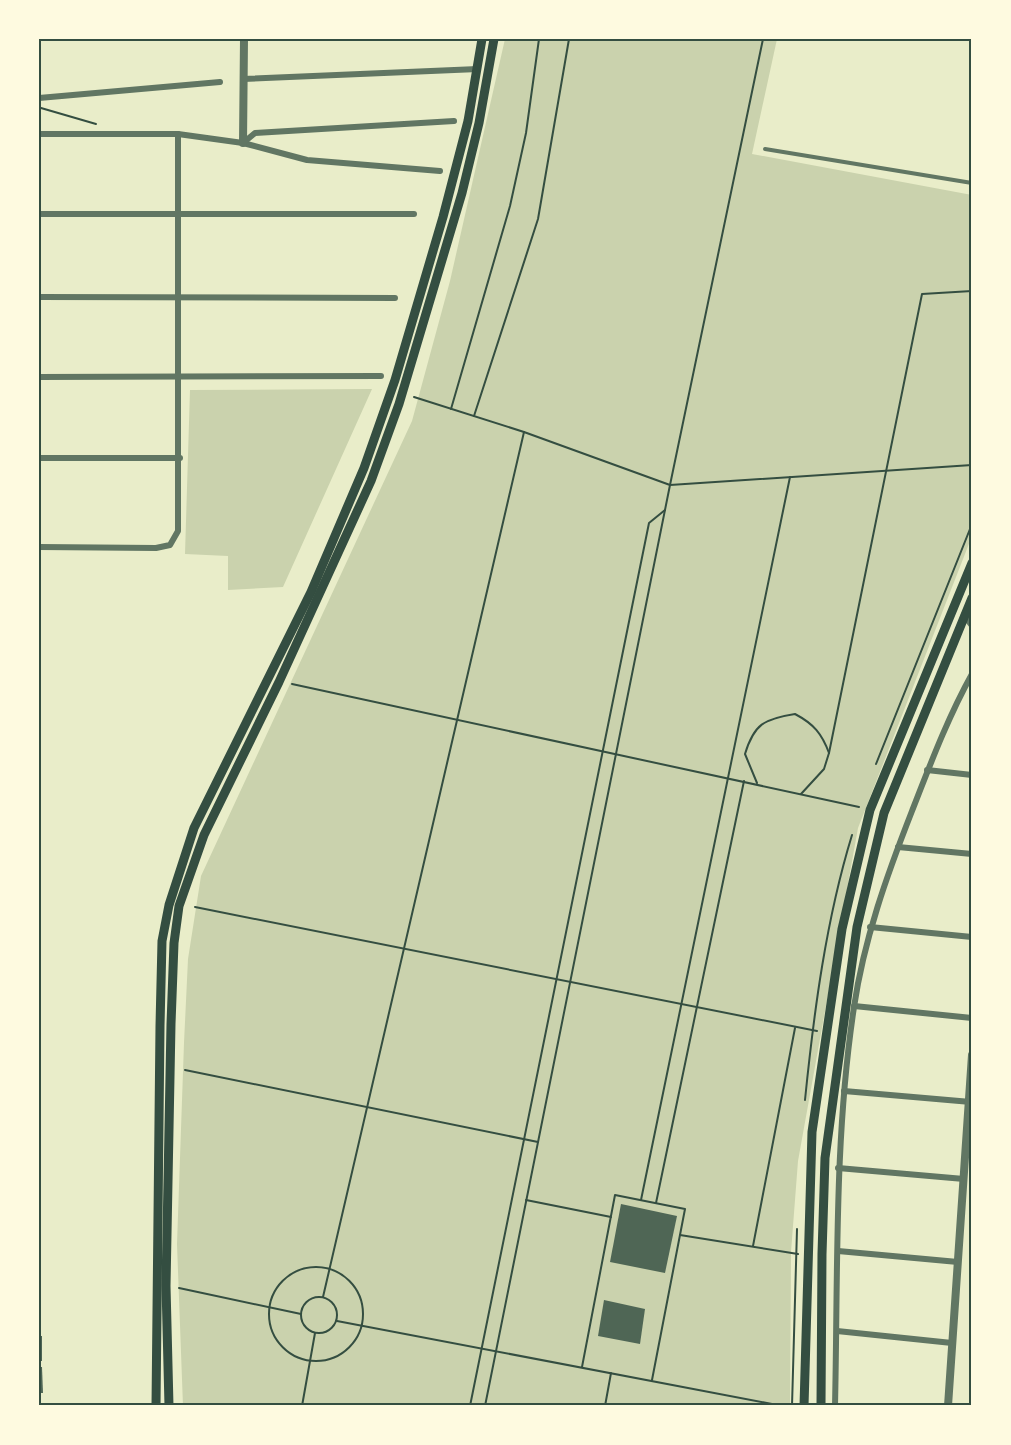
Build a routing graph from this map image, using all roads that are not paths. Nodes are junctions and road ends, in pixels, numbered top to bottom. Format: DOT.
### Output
graph roads {
  1 [pos="244,39"];
  2 [pos="482,39"];
  3 [pos="494,39"];
  4 [pos="478,69"];
  5 [pos="488,72"];
  6 [pos="243,79"];
  7 [pos="220,82"];
  8 [pos="39,98"];
  9 [pos="454,121"];
  10 [pos="39,134"];
  11 [pos="178,134"];
  12 [pos="243,143"];
  13 [pos="765,148"];
  14 [pos="440,171"];
  15 [pos="972,183"];
  16 [pos="39,214"];
  17 [pos="414,214"];
  18 [pos="179,215"];
  19 [pos="39,297"];
  20 [pos="179,298"];
  21 [pos="395,298"];
  22 [pos="381,376"];
  23 [pos="39,377"];
  24 [pos="179,378"];
  25 [pos="39,458"];
  26 [pos="180,458"];
  27 [pos="39,547"];
  28 [pos="972,563"];
  29 [pos="972,598"];
  30 [pos="965,615"];
  31 [pos="972,624"];
  32 [pos="972,674"];
  33 [pos="927,770"];
  34 [pos="972,775"];
  35 [pos="898,847"];
  36 [pos="972,854"];
  37 [pos="870,927"];
  38 [pos="972,937"];
  39 [pos="854,1006"];
  40 [pos="972,1018"];
  41 [pos="972,1055"];
  42 [pos="844,1090"];
  43 [pos="970,1102"];
  44 [pos="838,1168"];
  45 [pos="964,1179"];
  46 [pos="838,1251"];
  47 [pos="958,1262"];
  48 [pos="837,1330"];
  49 [pos="952,1343"];
  50 [pos="156,1406"];
  51 [pos="169,1406"];
  52 [pos="804,1406"];
  53 [pos="821,1406"];
  54 [pos="836,1406"];
  55 [pos="948,1406"];
  1 -- 6 [label="street"];
  2 -- 4 [label="main road"];
  3 -- 5 [label="main road"];
  4 -- 5 [label="main road"];
  4 -- 6 [label="street"];
  4 -- 50 [label="main road"];
  5 -- 51 [label="main road"];
  6 -- 12 [label="street"];
  7 -- 8 [label="street"];
  9 -- 12 [label="street"];
  10 -- 11 [label="street"];
  11 -- 12 [label="street"];
  11 -- 18 [label="street"];
  12 -- 14 [label="street"];
  13 -- 15 [label="lane"];
  16 -- 18 [label="street"];
  17 -- 18 [label="street"];
  18 -- 20 [label="street"];
  19 -- 20 [label="street"];
  20 -- 21 [label="street"];
  20 -- 24 [label="street"];
  22 -- 24 [label="street"];
  23 -- 24 [label="street"];
  24 -- 26 [label="street"];
  25 -- 26 [label="street"];
  26 -- 27 [label="street"];
  28 -- 52 [label="main road"];
  29 -- 30 [label="main road"];
  30 -- 31 [label="street"];
  30 -- 53 [label="main road"];
  32 -- 33 [label="street"];
  33 -- 34 [label="street"];
  33 -- 35 [label="street"];
  35 -- 36 [label="street"];
  35 -- 37 [label="street"];
  37 -- 38 [label="street"];
  37 -- 39 [label="street"];
  39 -- 40 [label="street"];
  39 -- 42 [label="street"];
  41 -- 43 [label="street"];
  42 -- 43 [label="street"];
  42 -- 44 [label="street"];
  43 -- 45 [label="street"];
  44 -- 45 [label="street"];
  44 -- 46 [label="street"];
  45 -- 47 [label="street"];
  46 -- 47 [label="street"];
  46 -- 48 [label="street"];
  47 -- 49 [label="street"];
  48 -- 49 [label="street"];
  48 -- 54 [label="street"];
  49 -- 55 [label="street"];
}
